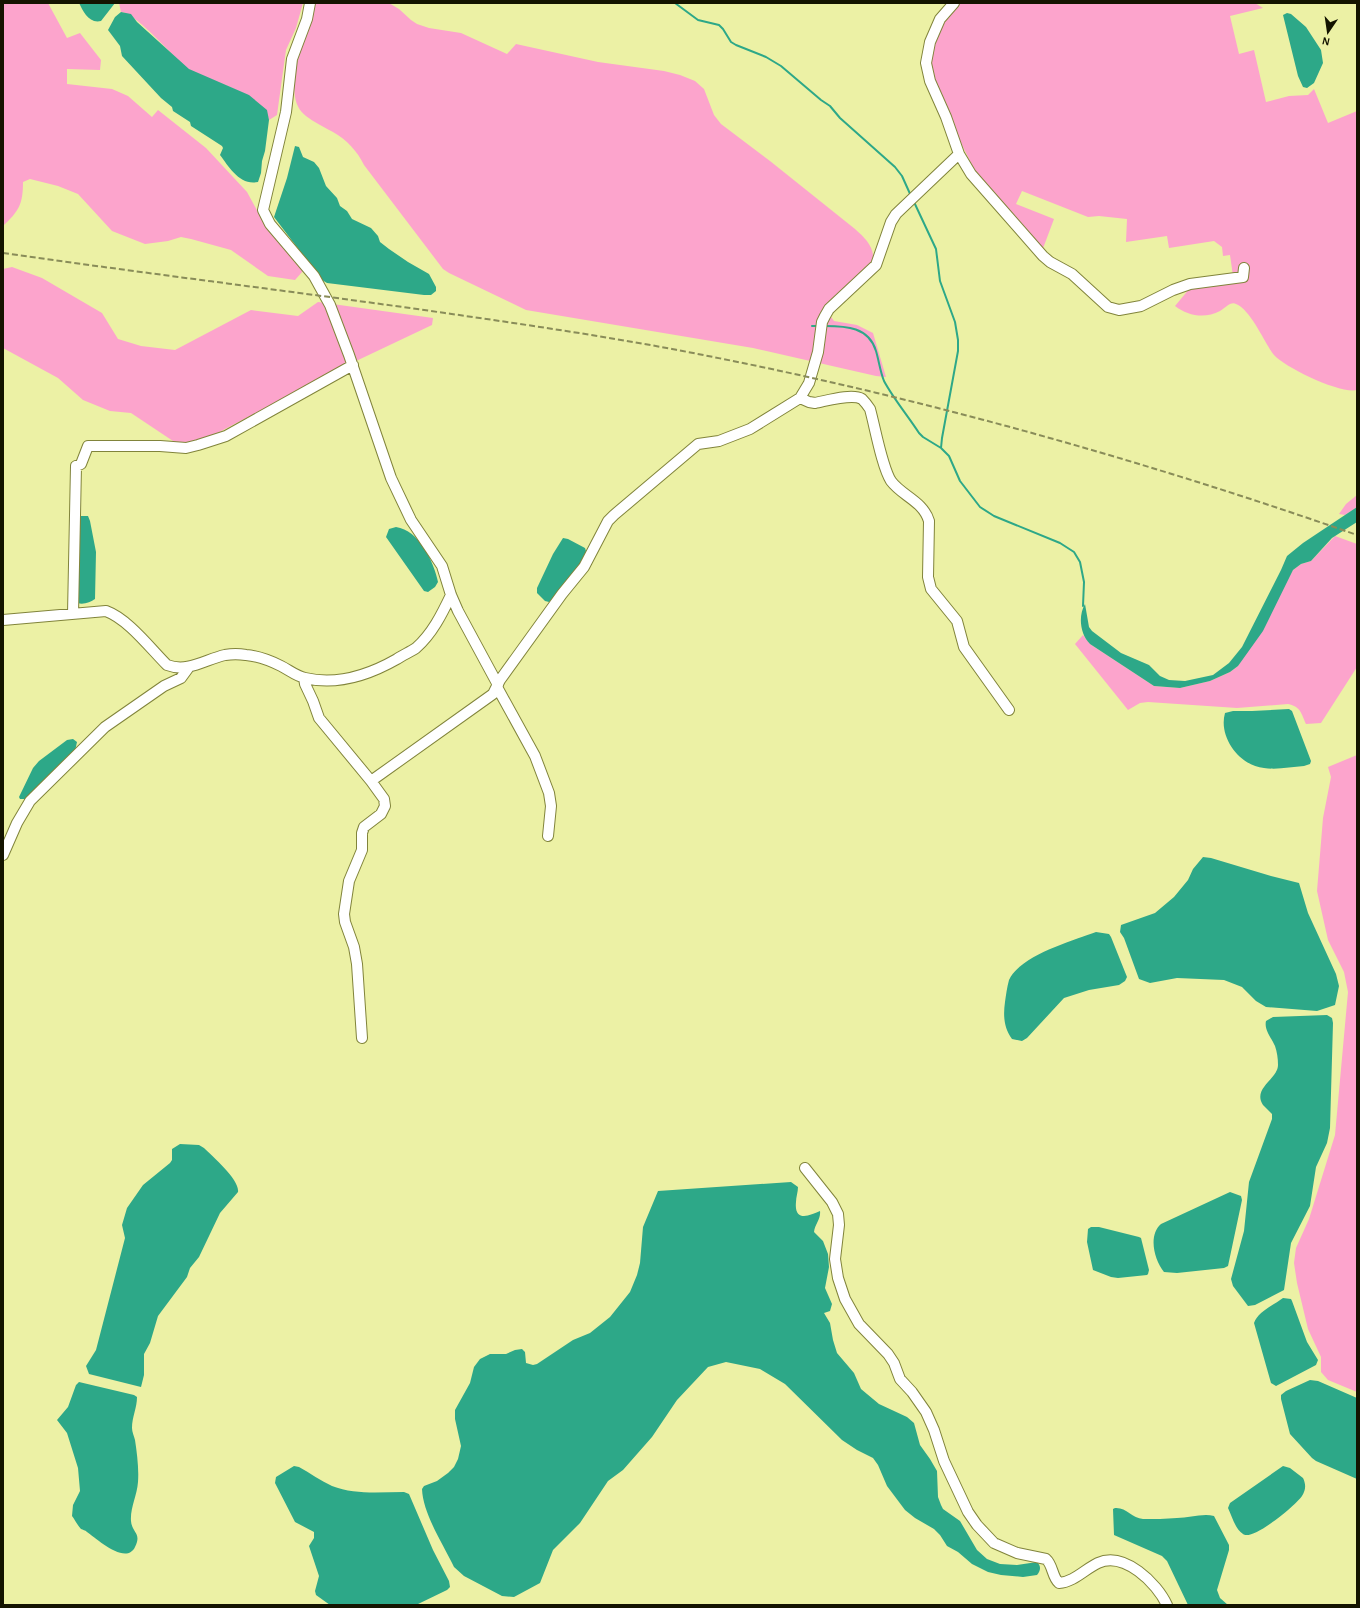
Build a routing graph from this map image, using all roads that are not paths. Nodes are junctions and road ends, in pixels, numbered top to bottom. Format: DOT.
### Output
graph roads {
  1 [pos="310,3"];
  2 [pos="954,3"];
  3 [pos="959,154"];
  4 [pos="1244,268"];
  5 [pos="352,365"];
  6 [pos="800,398"];
  7 [pos="451,596"];
  8 [pos="73,614"];
  9 [pos="3,620"];
  10 [pos="189,667"];
  11 [pos="304,678"];
  12 [pos="497,686"];
  13 [pos="1009,710"];
  14 [pos="372,781"];
  15 [pos="548,836"];
  16 [pos="3,855"];
  17 [pos="362,1038"];
  18 [pos="805,1168"];
  19 [pos="1167,1605"];
  1 -- 5 [label="street"];
  2 -- 3 [label="street"];
  3 -- 4 [label="street"];
  3 -- 6 [label="street"];
  5 -- 7 [label="street"];
  5 -- 8 [label="street"];
  6 -- 12 [label="street"];
  6 -- 13 [label="street"];
  7 -- 11 [label="street"];
  7 -- 12 [label="street"];
  8 -- 9 [label="street"];
  8 -- 10 [label="street"];
  10 -- 11 [label="street"];
  10 -- 16 [label="street"];
  11 -- 14 [label="street"];
  12 -- 14 [label="street"];
  12 -- 15 [label="street"];
  14 -- 17 [label="street"];
  18 -- 19 [label="street"];
}
